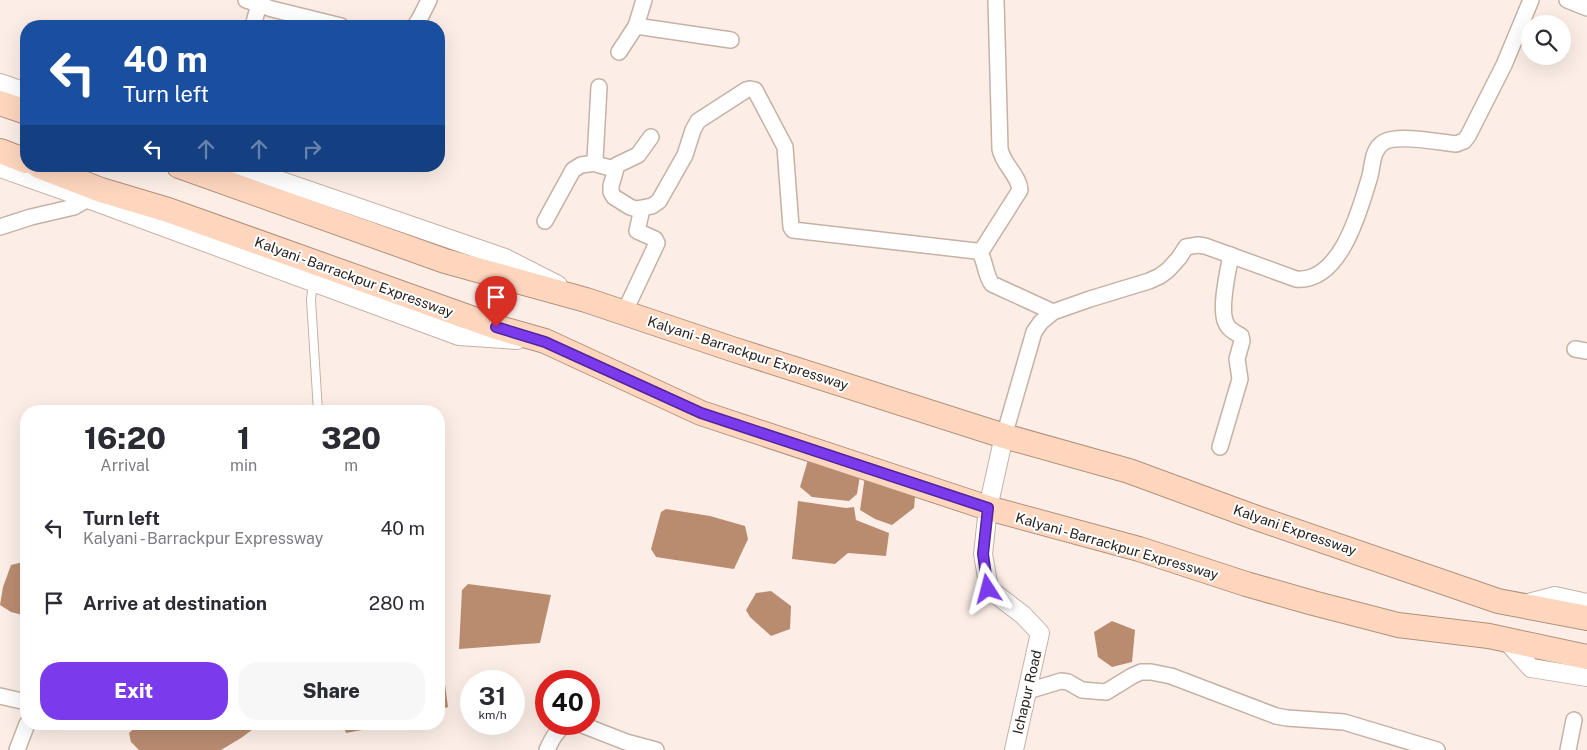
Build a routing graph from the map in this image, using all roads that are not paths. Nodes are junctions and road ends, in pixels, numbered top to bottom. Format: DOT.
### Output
graph roads {
  1 [pos="429,0"];
  2 [pos="644,0"];
  3 [pos="996,0"];
  4 [pos="1531,0"];
  5 [pos="1567,0"];
  6 [pos="253,2"];
  7 [pos="1587,8"];
  8 [pos="253,20"];
  9 [pos="319,20"];
  10 [pos="419,20"];
  11 [pos="636,26"];
  12 [pos="731,40"];
  13 [pos="620,52"];
  14 [pos="0,83"];
  15 [pos="599,87"];
  16 [pos="20,90"];
  17 [pos="0,103"];
  18 [pos="20,110"];
  19 [pos="651,137"];
  20 [pos="0,151"];
  21 [pos="20,159"];
  22 [pos="596,163"];
  23 [pos="0,168"];
  24 [pos="615,170"];
  25 [pos="54,172"];
  26 [pos="196,172"];
  27 [pos="255,172"];
  28 [pos="88,199"];
  29 [pos="642,208"];
  30 [pos="545,221"];
  31 [pos="0,227"];
  32 [pos="980,253"];
  33 [pos="1231,255"];
  34 [pos="313,282"];
  35 [pos="586,300"];
  36 [pos="624,312"];
  37 [pos="1053,312"];
  38 [pos="545,342"];
  39 [pos="318,405"];
  40 [pos="1004,436"];
  41 [pos="1220,447"];
  42 [pos="988,508"];
  43 [pos="1587,603"];
  44 [pos="1518,605"];
  45 [pos="1587,618"];
  46 [pos="1505,639"];
  47 [pos="1587,657"];
  48 [pos="1587,678"];
  49 [pos="1028,691"];
  50 [pos="0,696"];
  51 [pos="20,701"];
  52 [pos="1574,720"];
  53 [pos="25,730"];
  54 [pos="600,732"];
  55 [pos="554,735"];
  56 [pos="17,750"];
  57 [pos="547,750"];
  58 [pos="656,750"];
  59 [pos="1014,750"];
  60 [pos="1437,750"];
  61 [pos="1568,750"];
  1 -- 10 [label="street"];
  2 -- 11 [label="street"];
  3 -- 32 [label="street"];
  4 -- 33 [label="street"];
  5 -- 7 [label="street"];
  6 -- 8 [label="street"];
  6 -- 9 [label="street"];
  11 -- 12 [label="street"];
  11 -- 13 [label="street"];
  14 -- 16 [label="street"];
  15 -- 22 [label="street"];
  17 -- 18 [label="highway"];
  19 -- 24 [label="street"];
  20 -- 21 [label="highway"];
  22 -- 24 [label="street"];
  22 -- 30 [label="street"];
  23 -- 28 [label="street"];
  24 -- 29 [label="street"];
  25 -- 38 [label="highway, Kalyani - Barrackpur Expressway"];
  26 -- 35 [label="highway, Kalyani - Barrackpur Expressway"];
  27 -- 35 [label="street"];
  28 -- 31 [label="street"];
  28 -- 34 [label="street"];
  29 -- 32 [label="street"];
  29 -- 36 [label="street"];
  32 -- 37 [label="street"];
  33 -- 37 [label="street"];
  33 -- 41 [label="street"];
  34 -- 38 [label="street"];
  34 -- 39 [label="lane"];
  35 -- 36 [label="highway, Kalyani - Barrackpur Expressway"];
  36 -- 40 [label="highway, Kalyani - Barrackpur Expressway"];
  37 -- 40 [label="street"];
  38 -- 42 [label="highway, Kalyani - Barrackpur Expressway"];
  40 -- 42 [label="street"];
  40 -- 44 [label="highway, Kalyani Expressway"];
  42 -- 46 [label="highway, Kalyani - Barrackpur Expressway"];
  42 -- 49 [label="street, Ichapur Road"];
  43 -- 44 [label="street"];
  44 -- 45 [label="highway, Kalyani Expressway"];
  46 -- 47 [label="highway, Kalyani - Barrackpur Expressway"];
  46 -- 48 [label="street"];
  49 -- 59 [label="street, Ichapur Road"];
  49 -- 60 [label="street"];
  50 -- 51 [label="street"];
  52 -- 61 [label="street"];
  53 -- 56 [label="street"];
  54 -- 58 [label="street"];
  55 -- 57 [label="street"];
}
